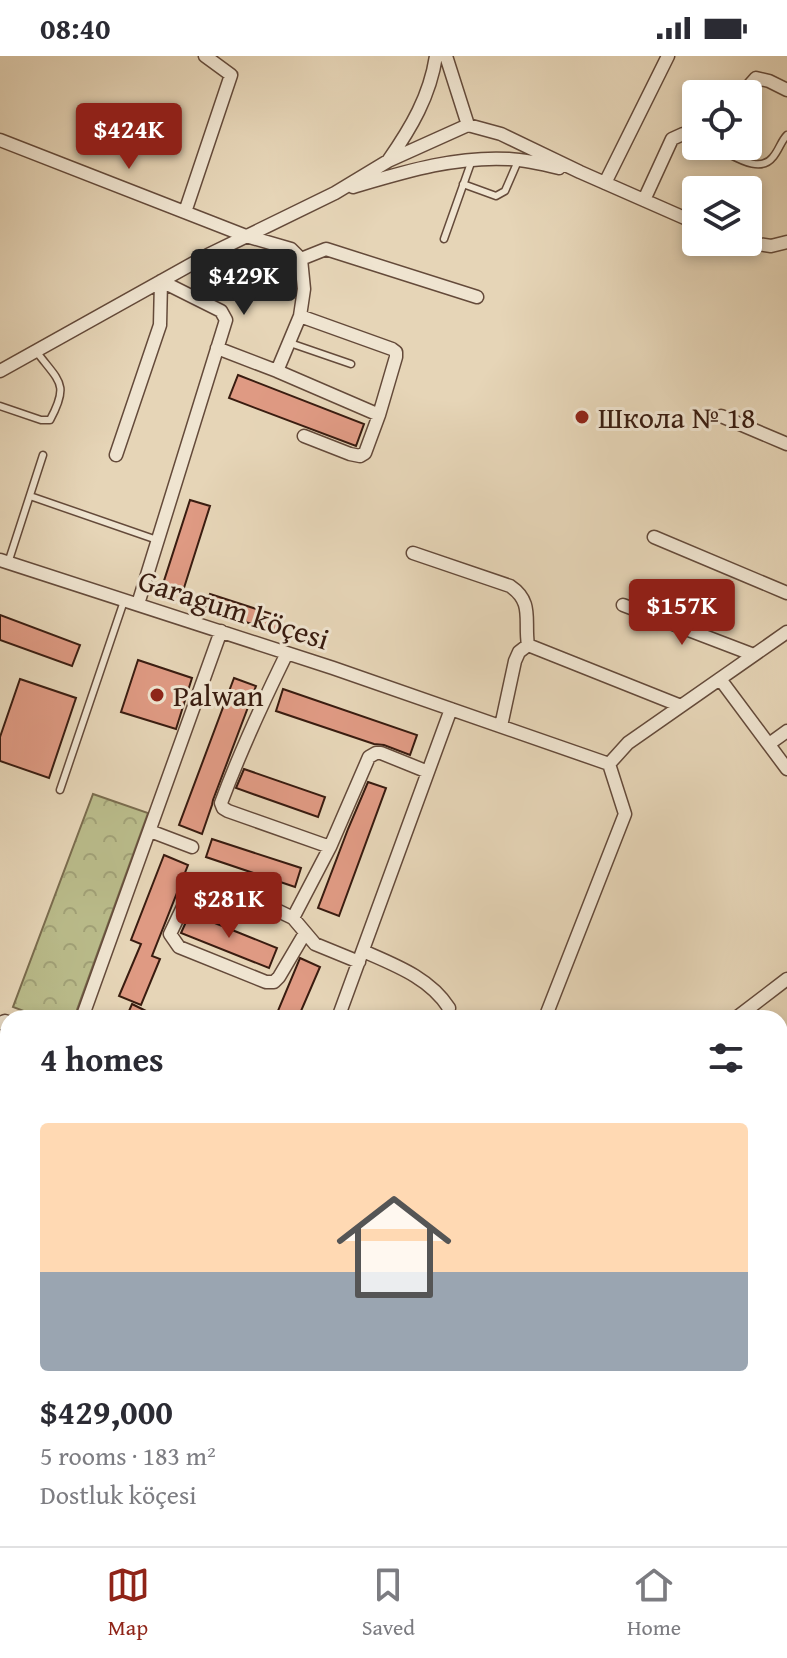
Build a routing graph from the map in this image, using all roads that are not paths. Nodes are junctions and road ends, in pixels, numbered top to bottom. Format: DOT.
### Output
graph roads {
  1 [pos="205,56"];
  2 [pos="436,56"];
  3 [pos="446,56"];
  4 [pos="668,56"];
  5 [pos="754,80"];
  6 [pos="787,90"];
  7 [pos="468,125"];
  8 [pos="682,134"];
  9 [pos="787,135"];
  10 [pos="0,140"];
  11 [pos="472,160"];
  12 [pos="744,160"];
  13 [pos="388,161"];
  14 [pos="518,161"];
  15 [pos="580,172"];
  16 [pos="605,183"];
  17 [pos="463,184"];
  18 [pos="335,193"];
  19 [pos="644,200"];
  20 [pos="185,212"];
  21 [pos="682,217"];
  22 [pos="246,236"];
  23 [pos="444,239"];
  24 [pos="787,242"];
  25 [pos="762,245"];
  26 [pos="301,259"];
  27 [pos="161,281"];
  28 [pos="477,297"];
  29 [pos="300,316"];
  30 [pos="289,342"];
  31 [pos="217,348"];
  32 [pos="36,351"];
  33 [pos="351,364"];
  34 [pos="0,371"];
  35 [pos="277,371"];
  36 [pos="0,406"];
  37 [pos="379,415"];
  38 [pos="721,416"];
  39 [pos="304,436"];
  40 [pos="787,444"];
  41 [pos="43,455"];
  42 [pos="116,455"];
  43 [pos="30,496"];
  44 [pos="654,537"];
  45 [pos="157,540"];
  46 [pos="413,553"];
  47 [pos="4,561"];
  48 [pos="787,593"];
  49 [pos="124,601"];
  50 [pos="138,604"];
  51 [pos="623,605"];
  52 [pos="221,631"];
  53 [pos="787,632"];
  54 [pos="528,645"];
  55 [pos="287,653"];
  56 [pos="754,655"];
  57 [pos="720,679"];
  58 [pos="681,706"];
  59 [pos="451,709"];
  60 [pos="501,726"];
  61 [pos="787,731"];
  62 [pos="769,744"];
  63 [pos="609,764"];
  64 [pos="787,769"];
  65 [pos="428,772"];
  66 [pos="60,790"];
  67 [pos="150,831"];
  68 [pos="192,847"];
  69 [pos="330,847"];
  70 [pos="293,918"];
  71 [pos="305,933"];
  72 [pos="361,956"];
  73 [pos="787,979"];
  74 [pos="85,1010"];
  75 [pos="341,1010"];
  76 [pos="449,1010"];
  77 [pos="549,1010"];
  78 [pos="746,1010"];
  1 -- 20 [label="street"];
  2 -- 13 [label="street"];
  3 -- 7 [label="street"];
  4 -- 16 [label="street"];
  5 -- 6 [label="street"];
  7 -- 13 [label="street"];
  7 -- 15 [label="street"];
  8 -- 19 [label="street"];
  9 -- 12 [label="lane"];
  10 -- 20 [label="street"];
  11 -- 14 [label="street"];
  11 -- 17 [label="lane"];
  11 -- 18 [label="street"];
  13 -- 18 [label="street"];
  14 -- 15 [label="street"];
  14 -- 17 [label="lane"];
  15 -- 16 [label="street"];
  16 -- 19 [label="street"];
  17 -- 23 [label="lane"];
  18 -- 22 [label="street"];
  19 -- 21 [label="street"];
  20 -- 22 [label="street"];
  22 -- 26 [label="street"];
  22 -- 27 [label="street"];
  24 -- 25 [label="street"];
  26 -- 28 [label="street"];
  26 -- 29 [label="street"];
  27 -- 31 [label="street"];
  27 -- 32 [label="street"];
  27 -- 42 [label="street"];
  29 -- 30 [label="street"];
  29 -- 37 [label="street"];
  30 -- 33 [label="lane"];
  30 -- 35 [label="street"];
  31 -- 35 [label="street"];
  31 -- 45 [label="street"];
  32 -- 34 [label="street"];
  32 -- 36 [label="lane"];
  35 -- 37 [label="street"];
  37 -- 39 [label="street"];
  38 -- 40 [label="street"];
  41 -- 43 [label="lane"];
  43 -- 45 [label="lane"];
  43 -- 47 [label="lane"];
  44 -- 48 [label="street"];
  45 -- 50 [label="street"];
  46 -- 54 [label="street"];
  47 -- 49 [label="street, Garagum köçesi"];
  49 -- 50 [label="street, Garagum köçesi"];
  49 -- 66 [label="lane"];
  50 -- 52 [label="street, Garagum köçesi"];
  51 -- 56 [label="street"];
  52 -- 55 [label="street, Garagum köçesi"];
  52 -- 67 [label="street"];
  53 -- 56 [label="street"];
  54 -- 58 [label="street"];
  54 -- 60 [label="street"];
  55 -- 59 [label="street, Garagum köçesi"];
  55 -- 69 [label="street"];
  56 -- 57 [label="street"];
  57 -- 58 [label="street"];
  57 -- 62 [label="street"];
  58 -- 63 [label="street"];
  59 -- 60 [label="street, Garagum köçesi"];
  59 -- 65 [label="street"];
  60 -- 63 [label="street, Garagum köçesi"];
  61 -- 62 [label="street"];
  62 -- 64 [label="street"];
  63 -- 77 [label="street"];
  65 -- 69 [label="street"];
  65 -- 72 [label="street"];
  67 -- 68 [label="street"];
  67 -- 74 [label="street"];
  69 -- 70 [label="street"];
  70 -- 71 [label="street"];
  70 -- 71 [label="street"];
  71 -- 72 [label="street"];
  72 -- 75 [label="street"];
  72 -- 76 [label="street"];
  73 -- 78 [label="street"];
}
